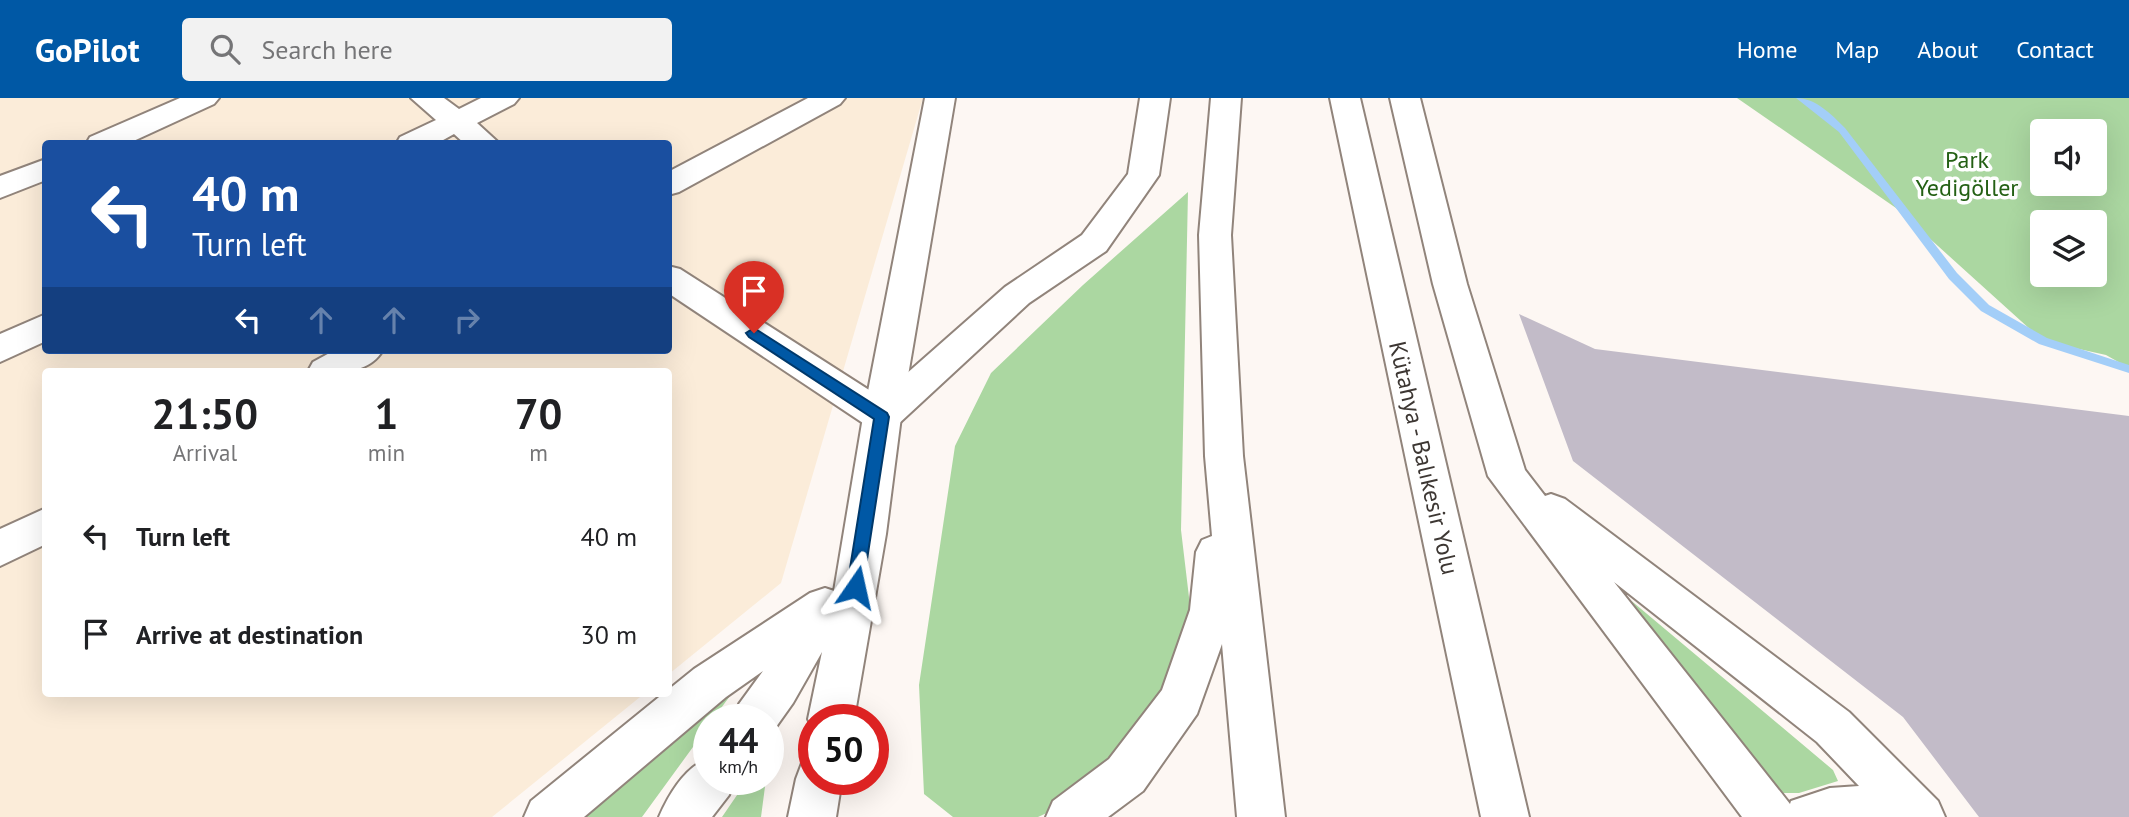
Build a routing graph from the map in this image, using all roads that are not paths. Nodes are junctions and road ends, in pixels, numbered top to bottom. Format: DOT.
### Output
graph roads {
  1 [pos="204,98"];
  2 [pos="426,98"];
  3 [pos="504,98"];
  4 [pos="830,98"];
  5 [pos="940,98"];
  6 [pos="1155,98"];
  7 [pos="1226,98"];
  8 [pos="1345,98"];
  9 [pos="1405,98"];
  10 [pos="456,121"];
  11 [pos="109,140"];
  12 [pos="419,140"];
  13 [pos="480,140"];
  14 [pos="42,170"];
  15 [pos="672,183"];
  16 [pos="0,188"];
  17 [pos="672,280"];
  18 [pos="42,328"];
  19 [pos="0,349"];
  20 [pos="358,354"];
  21 [pos="332,368"];
  22 [pos="882,417"];
  23 [pos="1224,456"];
  24 [pos="1507,476"];
  25 [pos="42,526"];
  26 [pos="866,534"];
  27 [pos="0,549"];
  28 [pos="825,606"];
  29 [pos="766,704"];
  30 [pos="834,704"];
  31 [pos="700,795"];
  32 [pos="816,795"];
  33 [pos="548,817"];
  34 [pos="683,817"];
  35 [pos="812,817"];
  36 [pos="1070,817"];
  37 [pos="1261,817"];
  38 [pos="1505,817"];
  39 [pos="1772,817"];
  40 [pos="1808,817"];
  41 [pos="1894,817"];
  42 [pos="1921,817"];
  1 -- 11 [label="main road"];
  2 -- 10 [label="main road"];
  3 -- 10 [label="main road"];
  4 -- 15 [label="main road"];
  5 -- 22 [label="main road"];
  6 -- 22 [label="main road"];
  7 -- 23 [label="main road"];
  8 -- 38 [label="main road, Kütahya - Balıkesir Yolu"];
  9 -- 24 [label="main road"];
  10 -- 12 [label="main road"];
  10 -- 13 [label="main road"];
  14 -- 16 [label="main road"];
  17 -- 22 [label="main road"];
  18 -- 19 [label="main road"];
  20 -- 21 [label="main road"];
  22 -- 26 [label="main road"];
  23 -- 36 [label="main road"];
  23 -- 37 [label="main road"];
  24 -- 39 [label="main road"];
  24 -- 42 [label="main road"];
  25 -- 27 [label="main road"];
  26 -- 28 [label="main road"];
  26 -- 30 [label="main road"];
  28 -- 29 [label="main road"];
  28 -- 33 [label="main road"];
  31 -- 34 [label="main road"];
  32 -- 35 [label="main road"];
  40 -- 41 [label="main road"];
}
